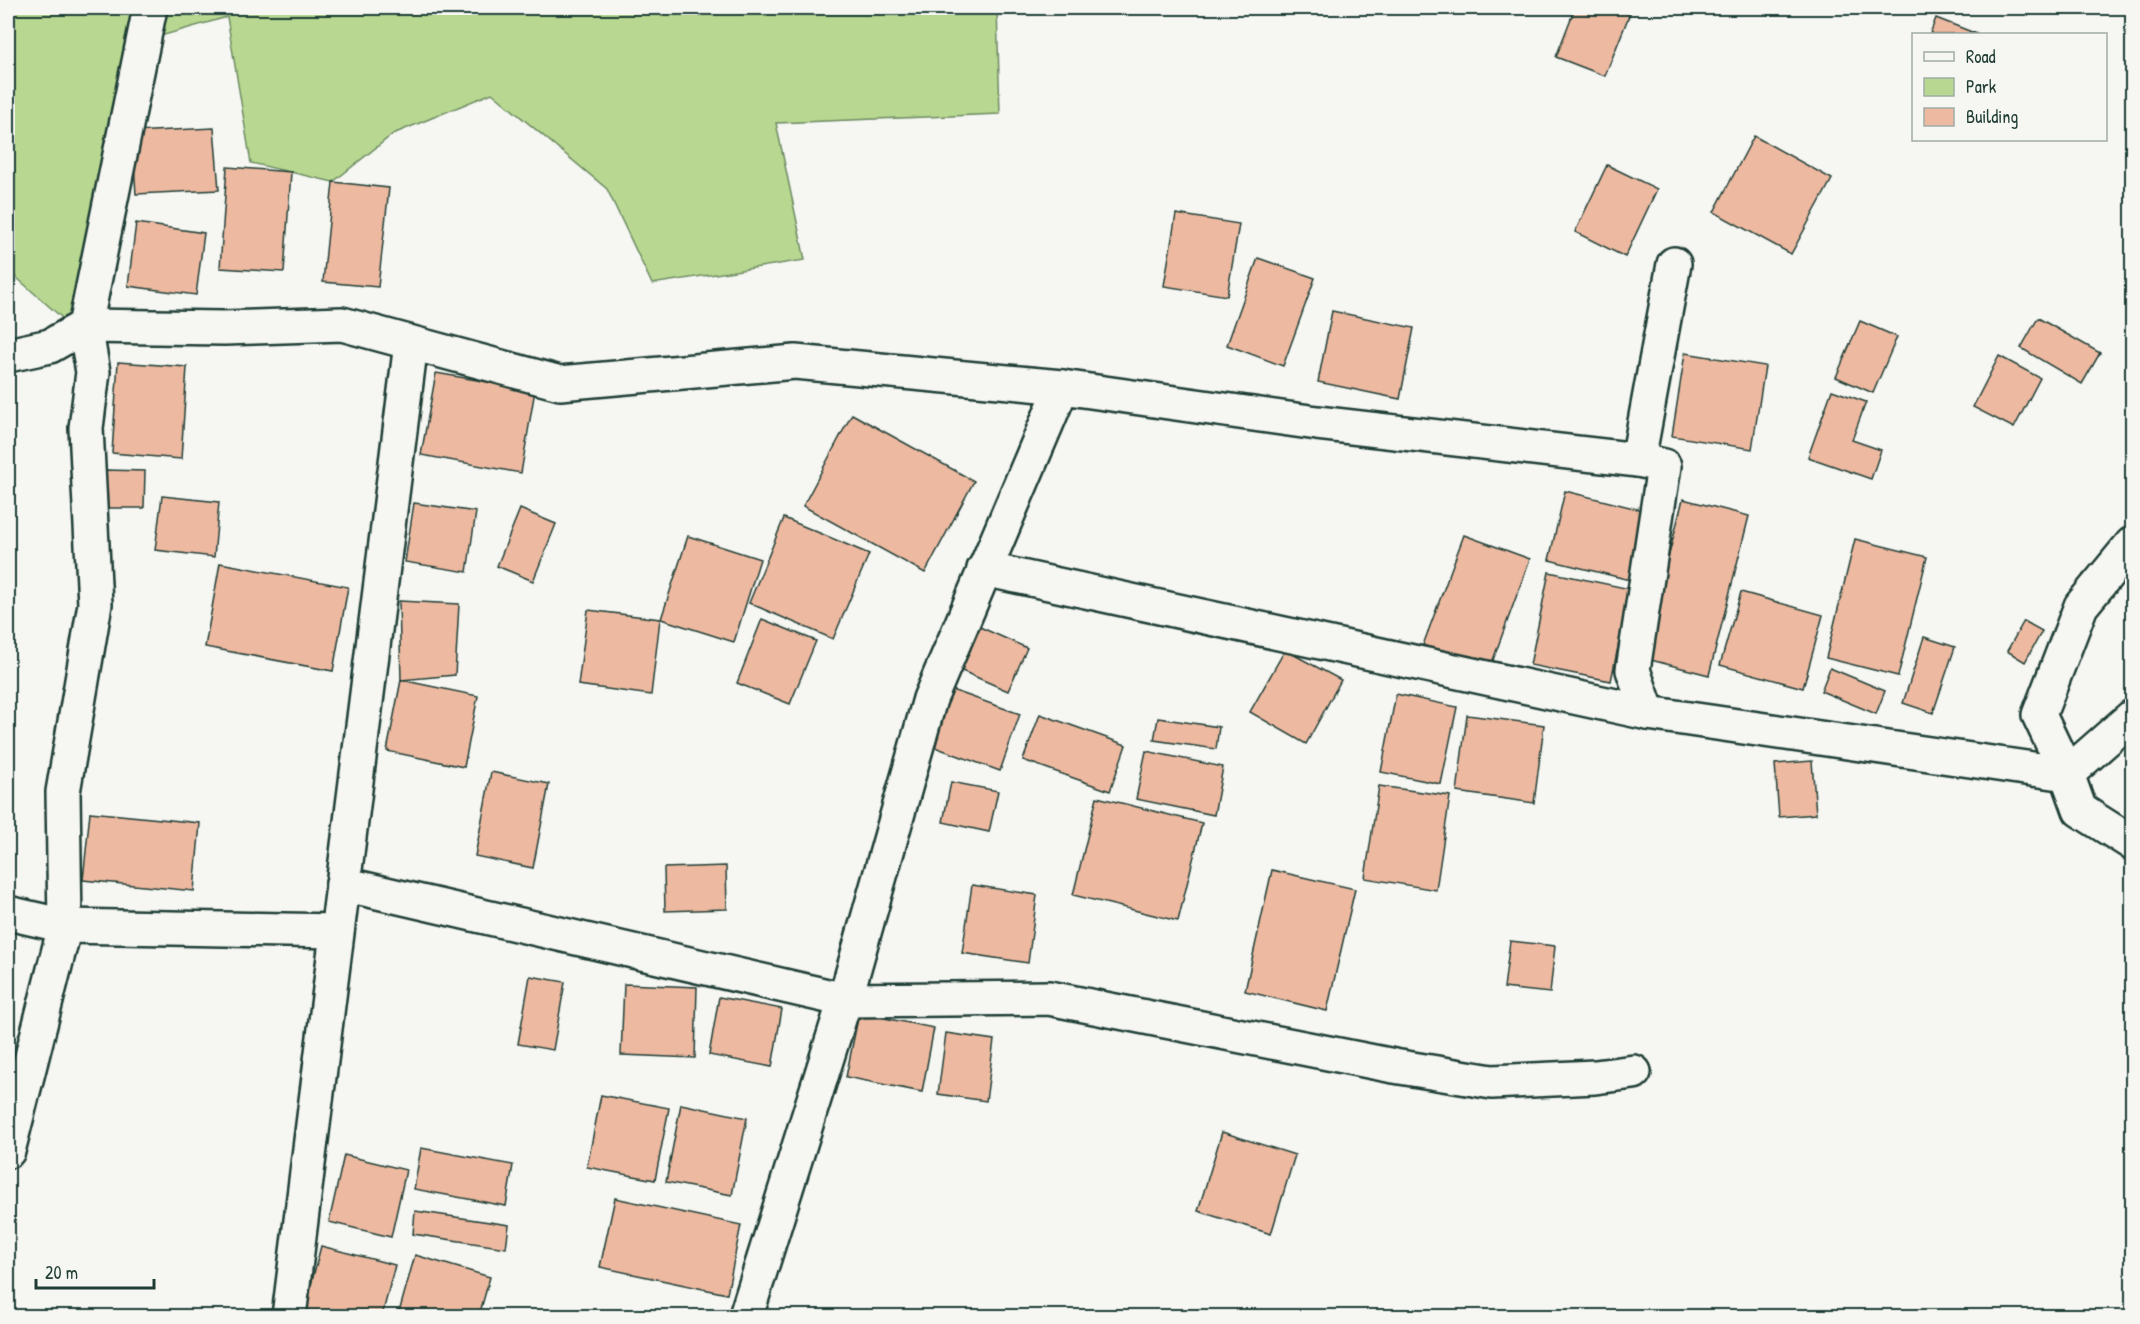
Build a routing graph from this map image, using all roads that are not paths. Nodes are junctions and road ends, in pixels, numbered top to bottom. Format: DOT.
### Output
graph roads {
  1 [pos="150,8"];
  2 [pos="1674,264"];
  3 [pos="85,326"];
  4 [pos="411,343"];
  5 [pos="8,355"];
  6 [pos="1062,387"];
  7 [pos="1638,460"];
  8 [pos="2133,544"];
  9 [pos="984,569"];
  10 [pos="1648,713"];
  11 [pos="2133,717"];
  12 [pos="2067,774"];
  13 [pos="2133,843"];
  14 [pos="343,884"];
  15 [pos="8,913"];
  16 [pos="66,926"];
  17 [pos="337,931"];
  18 [pos="845,1000"];
  19 [pos="1634,1072"];
  20 [pos="8,1151"];
  21 [pos="289,1317"];
  22 [pos="746,1317"];
  1 -- 3 [label="street"];
  2 -- 7 [label="street"];
  3 -- 4 [label="street"];
  3 -- 5 [label="street"];
  3 -- 16 [label="street"];
  4 -- 6 [label="street"];
  4 -- 14 [label="street"];
  6 -- 7 [label="street"];
  6 -- 9 [label="street"];
  7 -- 10 [label="street"];
  8 -- 12 [label="street"];
  9 -- 10 [label="street"];
  9 -- 18 [label="street"];
  10 -- 12 [label="street"];
  11 -- 12 [label="street"];
  12 -- 13 [label="street"];
  14 -- 17 [label="street"];
  14 -- 18 [label="street"];
  15 -- 16 [label="street"];
  16 -- 17 [label="street"];
  16 -- 20 [label="street"];
  17 -- 21 [label="street"];
  18 -- 19 [label="street"];
  18 -- 22 [label="street"];
}
